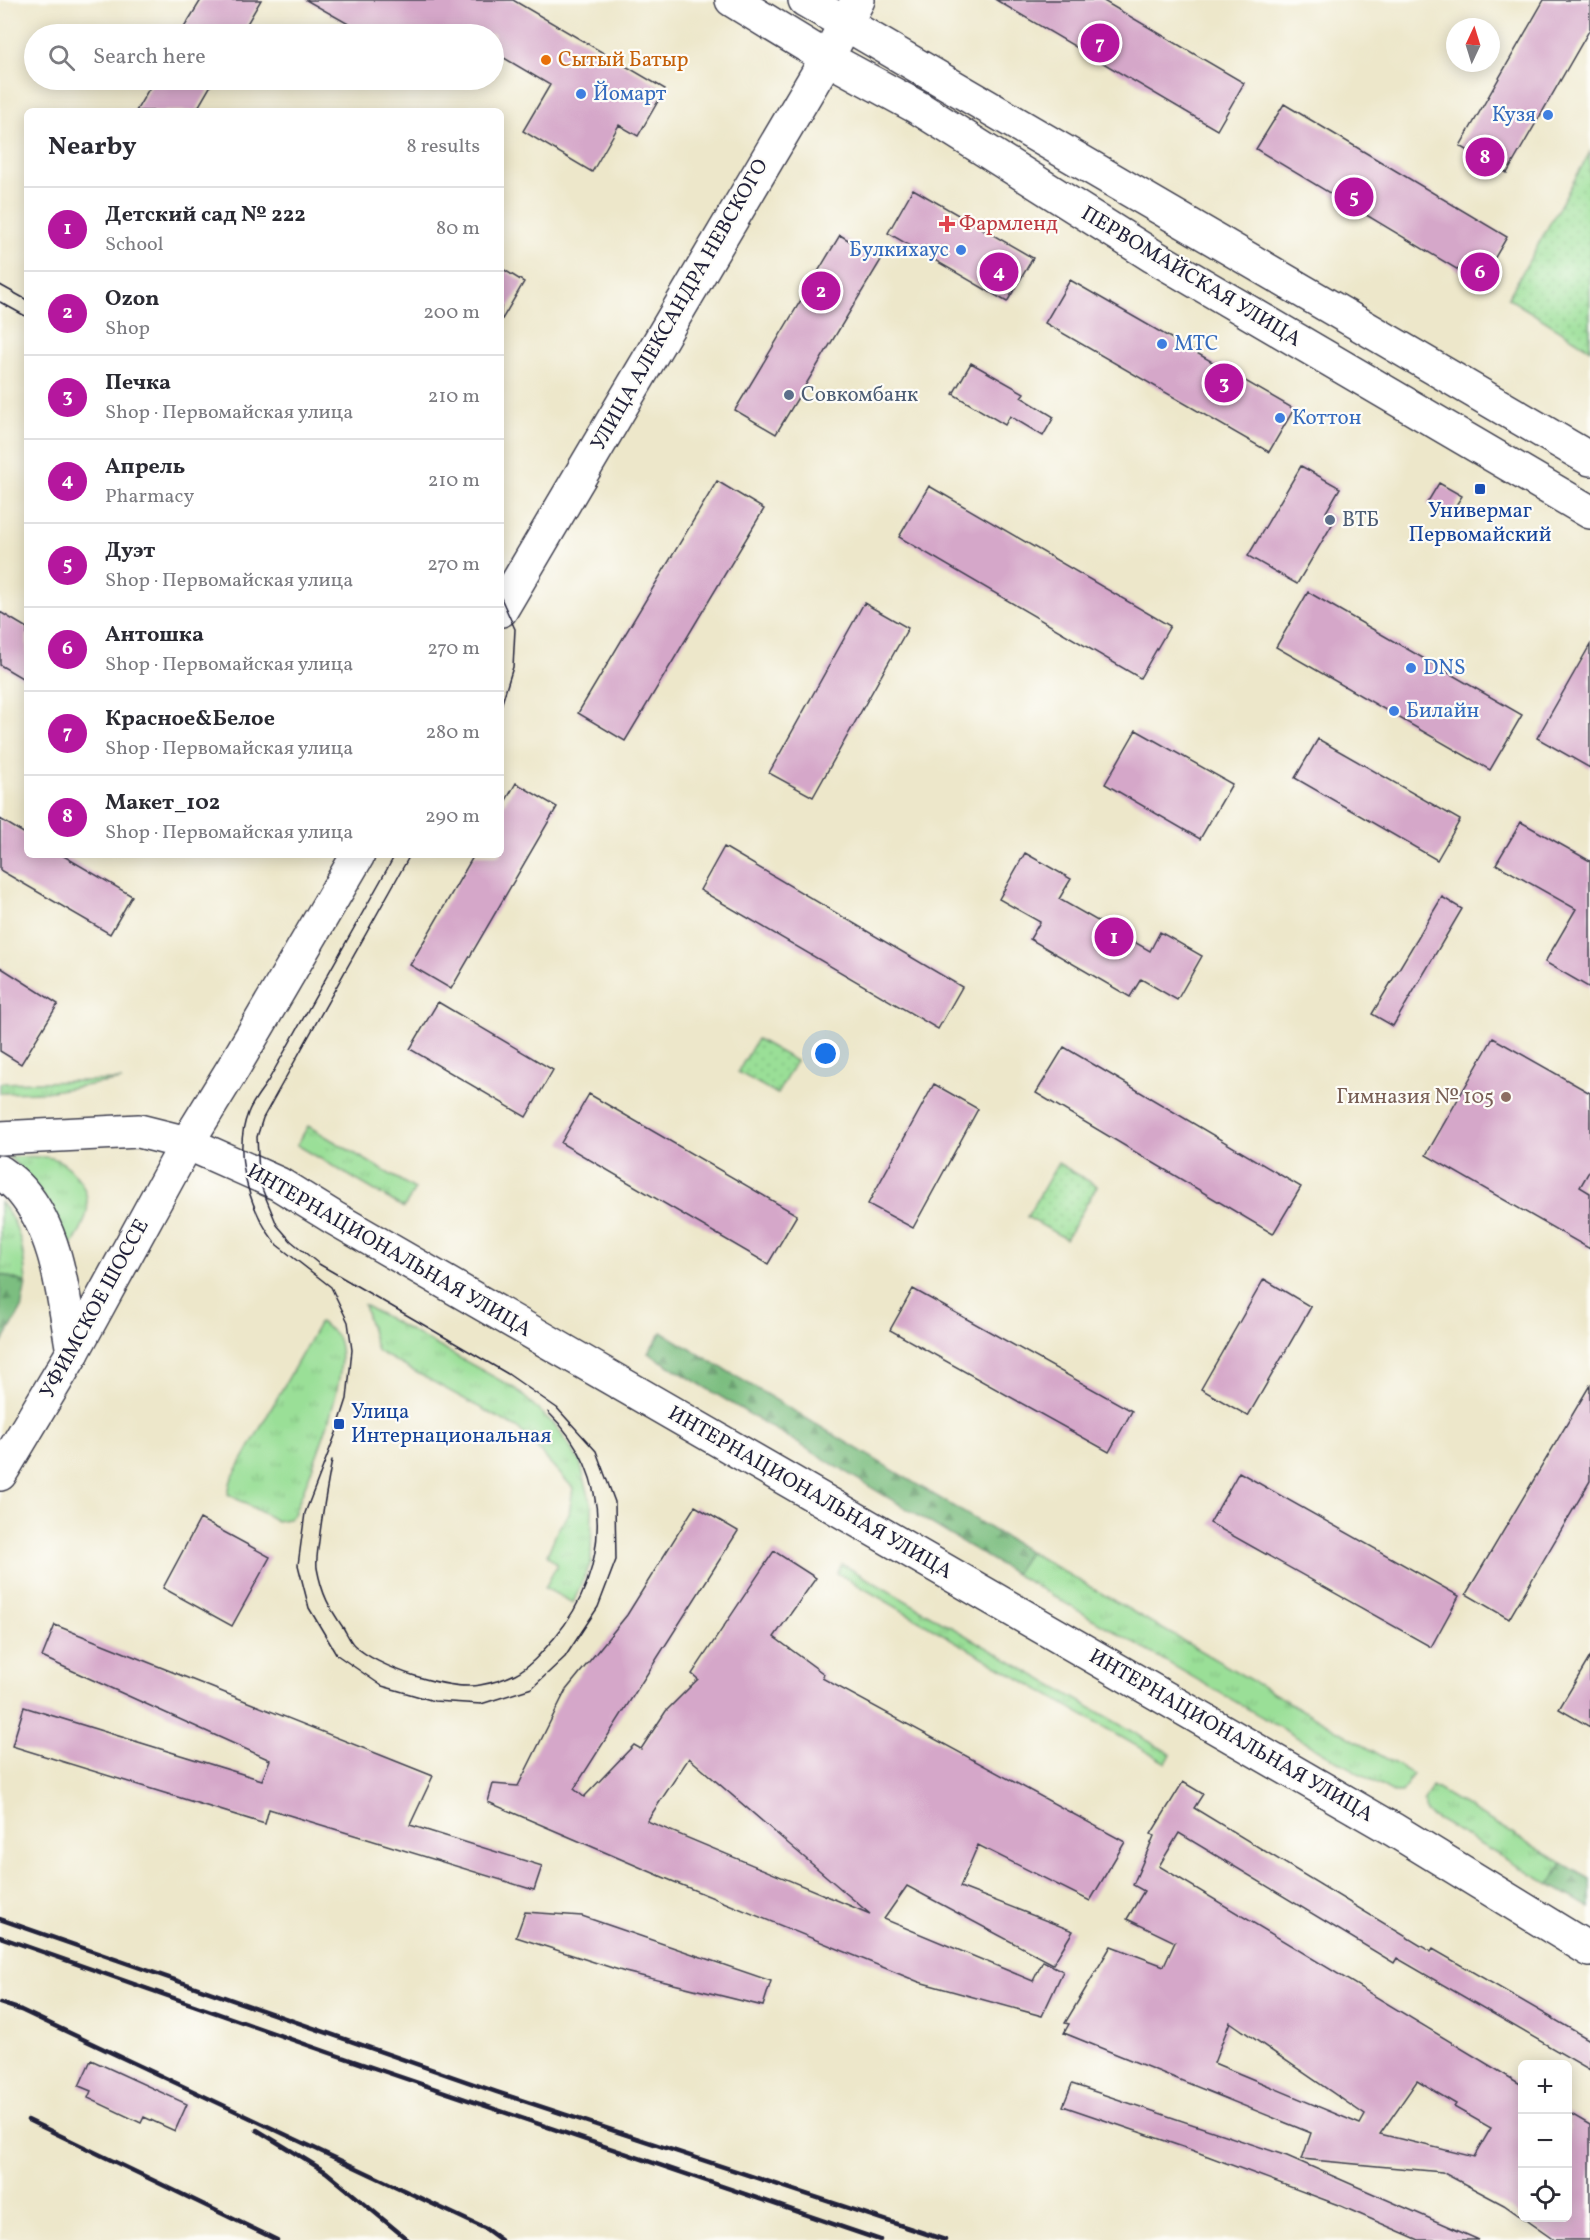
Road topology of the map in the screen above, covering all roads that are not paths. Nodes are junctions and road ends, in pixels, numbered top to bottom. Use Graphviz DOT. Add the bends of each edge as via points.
graph roads {
  1 [pos="732,0"];
  2 [pos="805,0"];
  3 [pos="852,12"];
  4 [pos="826,58"];
  5 [pos="1590,459"];
  6 [pos="1590,512"];
  7 [pos="504,605"];
  8 [pos="356,858"];
  9 [pos="0,1138"];
  10 [pos="187,1143"];
  11 [pos="0,1172"];
  12 [pos="73,1353"];
  13 [pos="0,1474"];
  14 [pos="1590,1950"];
  1 -- 4 [label="main road, ПЕРВОМАЙСКАЯ УЛИЦА"];
  2 -- 3 [label="main road, ПЕРВОМАЙСКАЯ УЛИЦА"];
  3 -- 4 [label="main road, УЛИЦА АЛЕКСАНДРА НЕВСКОГО"];
  3 -- 5 [label="main road, ПЕРВОМАЙСКАЯ УЛИЦА"];
  4 -- 6 [label="main road, ПЕРВОМАЙСКАЯ УЛИЦА" via="917,107 1153,256"];
  4 -- 7 [label="main road, УЛИЦА АЛЕКСАНДРА НЕВСКОГО"];
  8 -- 10 [label="main road"];
  9 -- 10 [label="main road, ИНТЕРНАЦИОНАЛЬНАЯ УЛИЦА" via="139,1131"];
  10 -- 12 [label="main road, УФИМСКОЕ ШОССЕ"];
  10 -- 14 [label="main road, ИНТЕРНАЦИОНАЛЬНАЯ УЛИЦА" via="279,1184 1394,1830"];
  11 -- 12 [label="main road" via="20,1188 40,1215 62,1283"];
  12 -- 13 [label="main road, УФИМСКОЕ ШОССЕ"];
}
